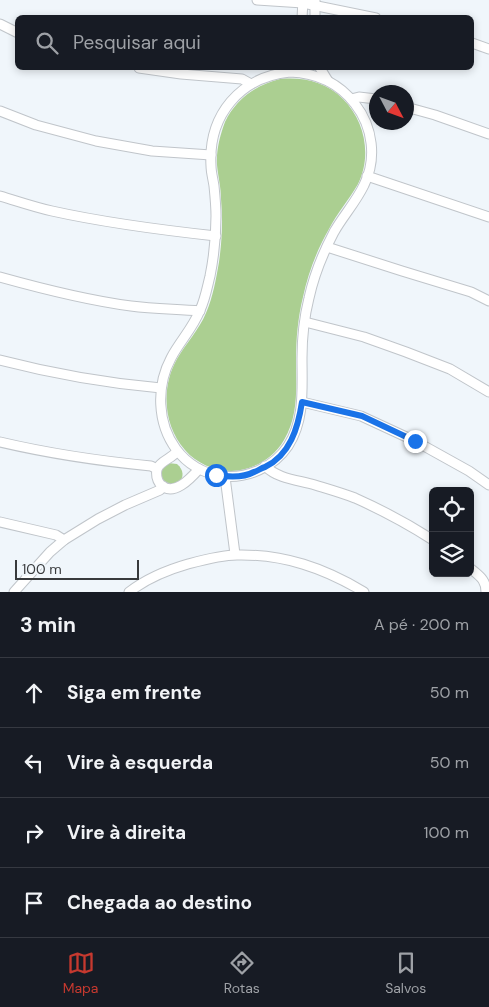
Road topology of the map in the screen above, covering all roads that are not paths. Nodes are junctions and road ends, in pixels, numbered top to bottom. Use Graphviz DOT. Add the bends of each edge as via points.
graph roads {
  1 [pos="257,0"];
  2 [pos="303,2"];
  3 [pos="315,3"];
  4 [pos="302,15"];
  5 [pos="364,15"];
  6 [pos="0,24"];
  7 [pos="15,32"];
  8 [pos="474,44"];
  9 [pos="489,49"];
  10 [pos="152,70"];
  11 [pos="291,70"];
  12 [pos="321,70"];
  13 [pos="328,81"];
  14 [pos="251,84"];
  15 [pos="369,98"];
  16 [pos="352,99"];
  17 [pos="414,109"];
  18 [pos="0,111"];
  19 [pos="489,134"];
  20 [pos="211,155"];
  21 [pos="367,176"];
  22 [pos="0,196"];
  23 [pos="489,217"];
  24 [pos="216,236"];
  25 [pos="327,246"];
  26 [pos="0,277"];
  27 [pos="489,301"];
  28 [pos="200,312"];
  29 [pos="305,322"];
  30 [pos="0,360"];
  31 [pos="161,388"];
  32 [pos="489,392"];
  33 [pos="302,402"];
  34 [pos="0,442"];
  35 [pos="177,451"];
  36 [pos="265,466"];
  37 [pos="157,469"];
  38 [pos="199,469"];
  39 [pos="225,477"];
  40 [pos="489,485"];
  41 [pos="163,486"];
  42 [pos="0,522"];
  43 [pos="429,538"];
  44 [pos="64,540"];
  45 [pos="235,554"];
  46 [pos="474,571"];
  47 [pos="14,592"];
  48 [pos="129,592"];
  49 [pos="364,592"];
  50 [pos="486,592"];
  1 -- 2 [label="street"];
  2 -- 3 [label="street"];
  2 -- 4 [label="street"];
  3 -- 5 [label="street"];
  6 -- 7 [label="street"];
  8 -- 9 [label="street"];
  10 -- 14 [label="street" via="242,79"];
  11 -- 13 [label="street"];
  11 -- 14 [label="street"];
  12 -- 13 [label="street"];
  13 -- 16 [label="street"];
  14 -- 20 [label="street" via="228,104 214,137"];
  15 -- 16 [label="street"];
  16 -- 21 [label="street" via="369,133 372,152"];
  17 -- 19 [label="street"];
  18 -- 20 [label="street" via="36,125 96,141 152,151"];
  20 -- 24 [label="street"];
  21 -- 23 [label="street"];
  21 -- 25 [label="street"];
  22 -- 24 [label="street" via="50,211 97,220"];
  24 -- 28 [label="street"];
  25 -- 27 [label="street" via="471,292"];
  25 -- 29 [label="street" via="314,280"];
  26 -- 28 [label="street" via="87,299"];
  28 -- 31 [label="street" via="171,358"];
  29 -- 32 [label="street" via="406,352 450,369"];
  29 -- 33 [label="street"];
  30 -- 31 [label="street" via="98,381"];
  31 -- 35 [label="street" via="164,426"];
  33 -- 36 [label="street" via="289,445 277,459"];
  33 -- 40 [label="street" via="362,416 415,441"];
  34 -- 37 [label="street" via="40,452"];
  35 -- 37 [label="street"];
  35 -- 38 [label="street"];
  36 -- 39 [label="street" via="244,476"];
  36 -- 43 [label="street" via="282,476 354,498"];
  37 -- 41 [label="street" via="157,479"];
  38 -- 39 [label="street"];
  38 -- 41 [label="street" via="177,488"];
  39 -- 45 [label="street"];
  41 -- 44 [label="street"];
  42 -- 44 [label="street" via="56,535"];
  44 -- 47 [label="street"];
  45 -- 48 [label="street" via="170,570"];
  45 -- 49 [label="street" via="302,563"];
  46 -- 50 [label="street" via="483,578"];
}
